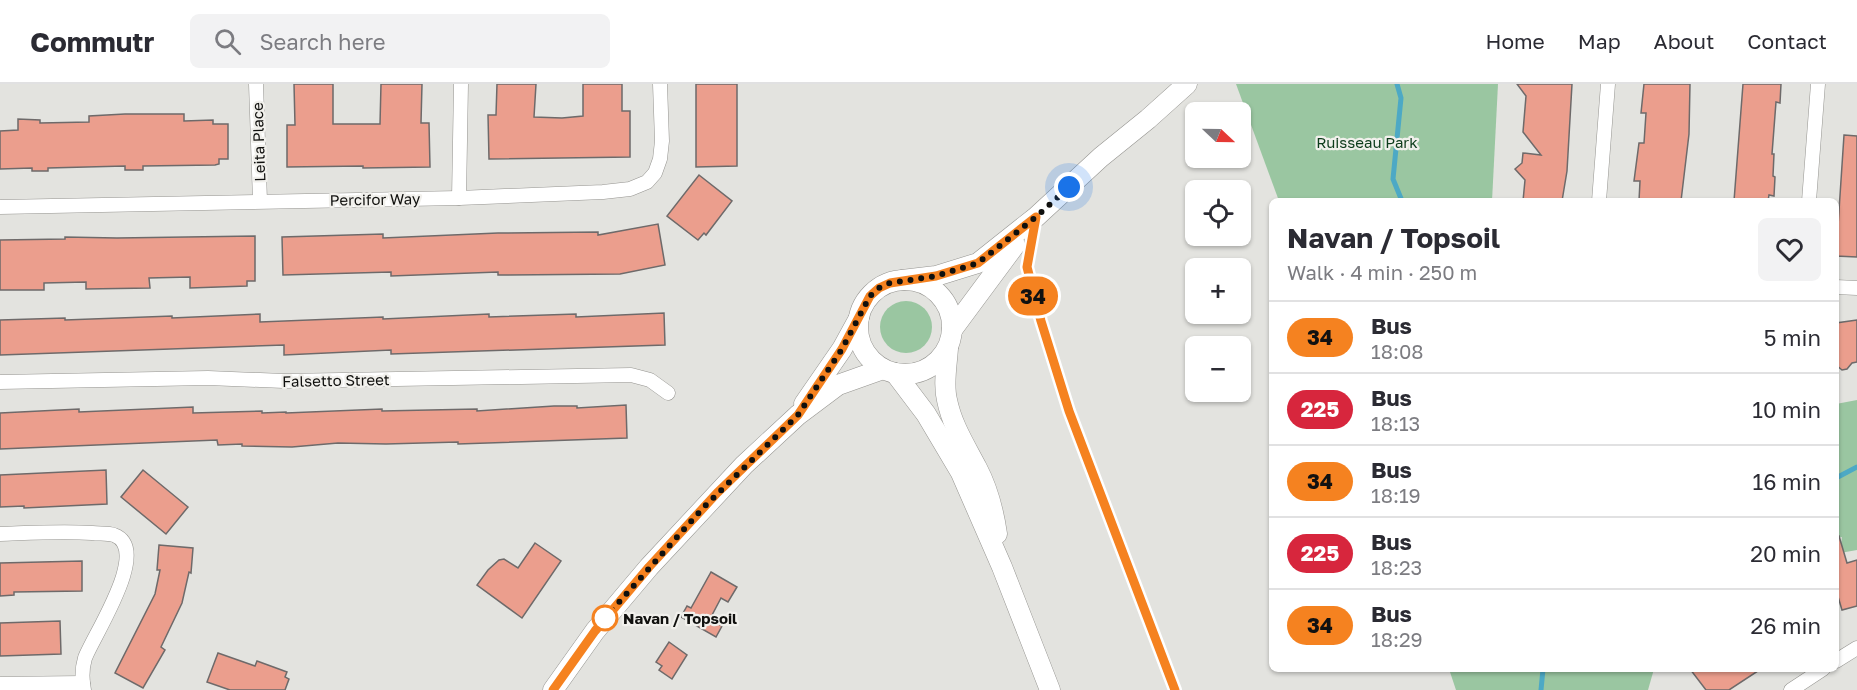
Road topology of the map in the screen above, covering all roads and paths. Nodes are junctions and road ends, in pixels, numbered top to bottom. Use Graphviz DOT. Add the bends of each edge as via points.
graph roads {
  1 [pos="256,84"];
  2 [pos="461,84"];
  3 [pos="660,84"];
  4 [pos="1187,84"];
  5 [pos="1608,84"];
  6 [pos="1818,84"];
  7 [pos="459,198"];
  8 [pos="1599,198"];
  9 [pos="1809,198"];
  10 [pos="260,201"];
  11 [pos="0,207"];
  12 [pos="1036,217"];
  13 [pos="902,280"];
  14 [pos="1839,287"];
  15 [pos="1857,288"];
  16 [pos="859,318"];
  17 [pos="950,339"];
  18 [pos="889,371"];
  19 [pos="0,382"];
  20 [pos="668,393"];
  21 [pos="798,415"];
  22 [pos="0,534"];
  23 [pos="1002,567"];
  24 [pos="1028,630"];
  25 [pos="1857,648"];
  26 [pos="1839,659"];
  27 [pos="1818,672"];
  28 [pos="0,684"];
  29 [pos="83,686"];
  30 [pos="553,690"];
  31 [pos="1050,690"];
  32 [pos="1061,690"];
  33 [pos="1791,690"];
  1 -- 10 [label="street, Leita Place"];
  2 -- 7 [label="street"];
  3 -- 7 [label="street, Percifor Way" via="661,150 655,173 647,182 614,192"];
  4 -- 12 [label="main road"];
  5 -- 8 [label="street"];
  6 -- 9 [label="street"];
  7 -- 10 [label="street, Percifor Way"];
  10 -- 11 [label="street, Percifor Way"];
  12 -- 13 [label="main road" via="978,263 936,276"];
  12 -- 17 [label="main road"];
  13 -- 16 [label="main road" via="879,288 863,306"];
  13 -- 17 [label="main road" via="922,283 939,294 951,316"];
  14 -- 15 [label="street"];
  16 -- 18 [label="main road" via="858,330 866,353"];
  16 -- 21 [label="main road"];
  17 -- 18 [label="main road" via="939,360 927,369 913,374"];
  17 -- 23 [label="main road" via="946,396 956,430 977,468 996,522"];
  18 -- 21 [label="main road" via="838,385"];
  18 -- 23 [label="main road" via="926,414 961,473"];
  19 -- 20 [label="street, Falsetto Street" via="631,375 650,380"];
  21 -- 30 [label="main road" via="649,567 595,631"];
  22 -- 29 [label="street" via="79,532 121,538 127,564 84,660"];
  23 -- 24 [label="main road"];
  24 -- 31 [label="main road"];
  24 -- 32 [label="main road"];
  25 -- 26 [label="street"];
  27 -- 33 [label="street"];
  28 -- 29 [label="street"];
}
